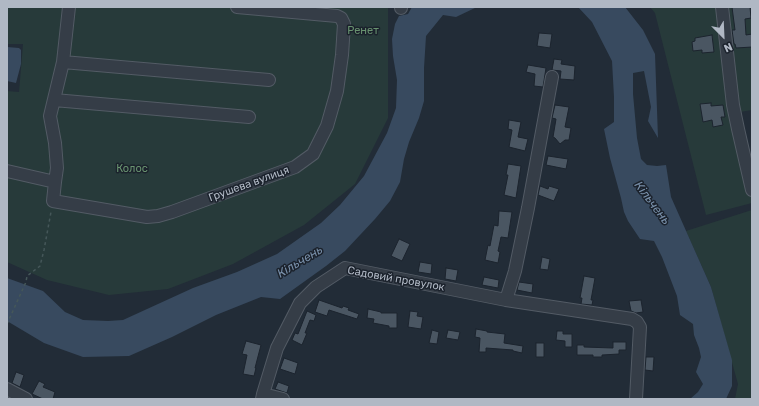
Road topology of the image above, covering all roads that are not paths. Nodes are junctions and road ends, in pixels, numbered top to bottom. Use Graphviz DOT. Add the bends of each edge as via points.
graph roads {
  1 [pos="69,7"];
  2 [pos="237,7"];
  3 [pos="722,7"];
  4 [pos="63,62"];
  5 [pos="552,77"];
  6 [pos="269,80"];
  7 [pos="54,100"];
  8 [pos="249,117"];
  9 [pos="7,171"];
  10 [pos="55,182"];
  11 [pos="752,190"];
  12 [pos="506,300"];
  13 [pos="7,389"];
  14 [pos="262,396"];
  15 [pos="26,399"];
  16 [pos="284,399"];
  17 [pos="636,399"];
  1 -- 4 [label="street"];
  2 -- 10 [label="street, Грушева вулиця" via="341,18 344,24 337,91 327,126 313,154 295,167 158,216 147,217 53,201"];
  3 -- 11 [label="street" via="733,105"];
  4 -- 6 [label="street"];
  4 -- 7 [label="street"];
  5 -- 12 [label="street" via="515,271"];
  7 -- 8 [label="street"];
  7 -- 10 [label="street" via="50,116 57,168"];
  9 -- 10 [label="street"];
  12 -- 14 [label="street, Садовий провулок" via="345,268 316,287 300,303 277,348"];
  12 -- 17 [label="street, Садовий провулок" via="632,319 637,322 640,327"];
  13 -- 15 [label="street"];
  14 -- 16 [label="street"];
}
